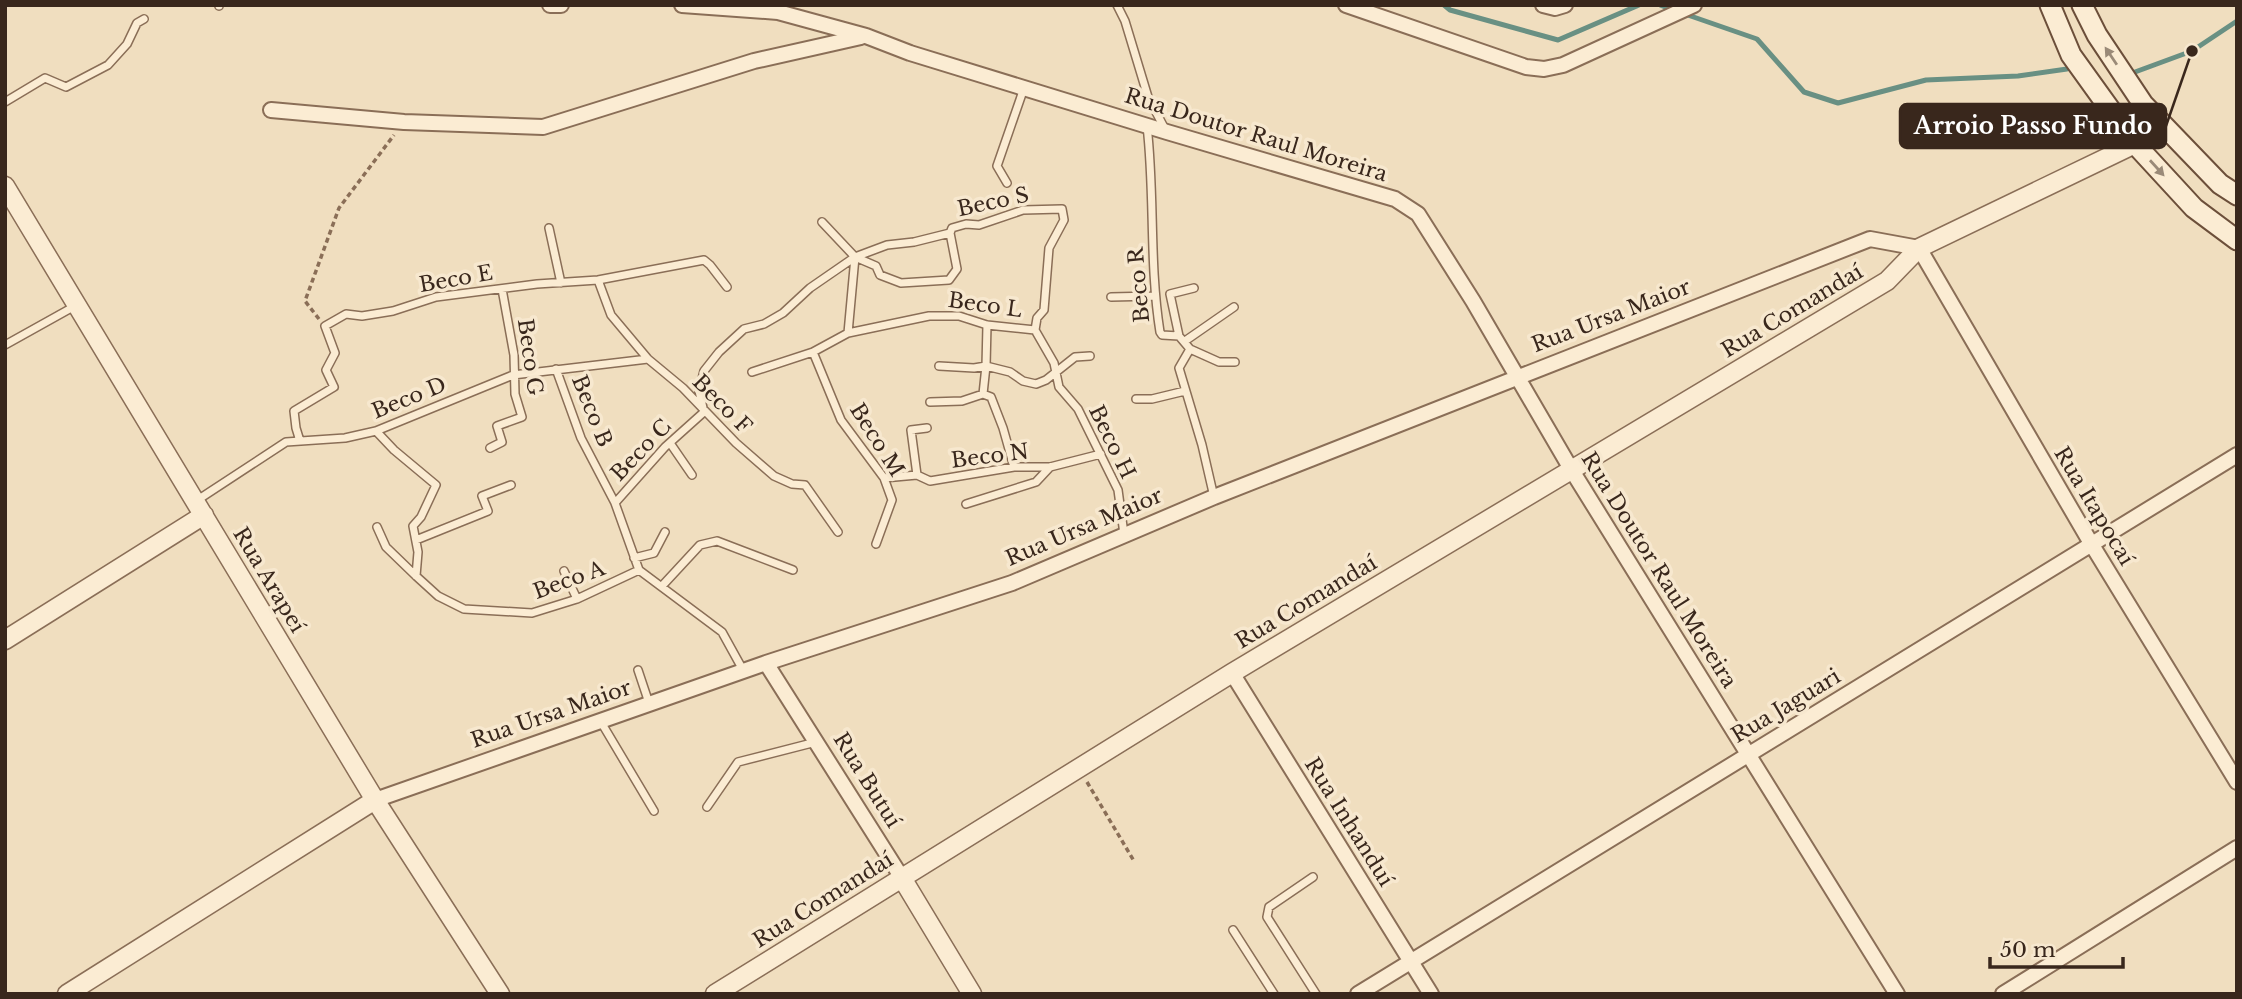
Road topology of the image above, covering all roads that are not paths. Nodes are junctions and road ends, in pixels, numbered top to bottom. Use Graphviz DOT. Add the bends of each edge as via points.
graph roads {
  1 [pos="550,5"];
  2 [pos="561,5"];
  3 [pos="682,5"];
  4 [pos="1116,5"];
  5 [pos="1346,5"];
  6 [pos="1543,5"];
  7 [pos="1565,5"];
  8 [pos="1694,5"];
  9 [pos="2050,5"];
  10 [pos="2082,5"];
  11 [pos="144,19"];
  12 [pos="866,36"];
  13 [pos="1024,88"];
  14 [pos="5,102"];
  15 [pos="271,110"];
  16 [pos="1147,125"];
  17 [pos="1167,132"];
  18 [pos="2135,144"];
  19 [pos="1007,183"];
  20 [pos="5,186"];
  21 [pos="2237,195"];
  22 [pos="13,211"];
  23 [pos="822,222"];
  24 [pos="548,228"];
  25 [pos="950,233"];
  26 [pos="2237,240"];
  27 [pos="1919,248"];
  28 [pos="855,257"];
  29 [pos="598,280"];
  30 [pos="561,283"];
  31 [pos="727,286"];
  32 [pos="1194,288"];
  33 [pos="502,289"];
  34 [pos="1154,296"];
  35 [pos="1111,297"];
  36 [pos="78,305"];
  37 [pos="1234,307"];
  38 [pos="988,325"];
  39 [pos="1035,330"];
  40 [pos="848,333"];
  41 [pos="1182,339"];
  42 [pos="5,345"];
  43 [pos="1190,349"];
  44 [pos="813,352"];
  45 [pos="1090,356"];
  46 [pos="648,359"];
  47 [pos="1235,362"];
  48 [pos="939,366"];
  49 [pos="986,366"];
  50 [pos="556,369"];
  51 [pos="1056,371"];
  52 [pos="752,372"];
  53 [pos="513,375"];
  54 [pos="1516,378"];
  55 [pos="1185,391"];
  56 [pos="983,394"];
  57 [pos="1136,399"];
  58 [pos="930,402"];
  59 [pos="704,412"];
  60 [pos="928,428"];
  61 [pos="376,431"];
  62 [pos="300,441"];
  63 [pos="670,443"];
  64 [pos="490,448"];
  65 [pos="1101,454"];
  66 [pos="2237,455"];
  67 [pos="1014,467"];
  68 [pos="1050,467"];
  69 [pos="1571,469"];
  70 [pos="692,475"];
  71 [pos="917,475"];
  72 [pos="884,478"];
  73 [pos="510,485"];
  74 [pos="1214,497"];
  75 [pos="615,503"];
  76 [pos="966,504"];
  77 [pos="200,508"];
  78 [pos="377,527"];
  79 [pos="664,532"];
  80 [pos="838,532"];
  81 [pos="1124,534"];
  82 [pos="416,540"];
  83 [pos="876,544"];
  84 [pos="2092,545"];
  85 [pos="634,558"];
  86 [pos="639,570"];
  87 [pos="793,570"];
  88 [pos="564,571"];
  89 [pos="416,576"];
  90 [pos="662,586"];
  91 [pos="577,599"];
  92 [pos="5,639"];
  93 [pos="766,663"];
  94 [pos="638,670"];
  95 [pos="744,670"];
  96 [pos="1232,673"];
  97 [pos="649,703"];
  98 [pos="600,720"];
  99 [pos="816,742"];
  100 [pos="1749,754"];
  101 [pos="2237,782"];
  102 [pos="375,800"];
  103 [pos="707,807"];
  104 [pos="654,811"];
  105 [pos="2237,848"];
  106 [pos="1313,877"];
  107 [pos="902,878"];
  108 [pos="1233,930"];
  109 [pos="1411,961"];
  110 [pos="67,994"];
  111 [pos="500,994"];
  112 [pos="715,994"];
  113 [pos="972,994"];
  114 [pos="1274,994"];
  115 [pos="1316,994"];
  116 [pos="1358,994"];
  117 [pos="1431,994"];
  118 [pos="1897,994"];
  119 [pos="2003,994"];
  1 -- 2 [label="street"];
  3 -- 12 [label="street, Rua Doutor Raul Moreira" via="778,12"];
  4 -- 17 [label="lane" via="1125,20 1148,97"];
  5 -- 8 [label="street" via="1526,67 1544,69 1563,65"];
  6 -- 7 [label="street"];
  9 -- 18 [label="main road" via="2071,55"];
  21 -- 10 [label="main road, one-way" via="2220,184 2143,104"];
  11 -- 14 [label="lane" via="108,65 66,87 45,78"];
  12 -- 13 [label="street, Rua Doutor Raul Moreira"];
  12 -- 15 [label="street" via="754,61 543,127 404,122"];
  13 -- 16 [label="street, Rua Doutor Raul Moreira"];
  13 -- 19 [label="lane" via="997,166"];
  16 -- 17 [label="street, Rua Doutor Raul Moreira"];
  16 -- 34 [label="lane, Beco R"];
  17 -- 54 [label="street, Rua Doutor Raul Moreira" via="1395,199 1418,214"];
  18 -- 26 [label="main road, one-way" via="2194,208"];
  18 -- 27 [label="street"];
  20 -- 22 [label="street, Rua Arapeí"];
  22 -- 36 [label="street, Rua Arapeí"];
  23 -- 28 [label="lane"];
  24 -- 30 [label="lane"];
  25 -- 28 [label="lane" via="887,245"];
  25 -- 28 [label="lane, Beco S" via="957,268 949,280 901,283"];
  25 -- 39 [label="lane, Beco S" via="951,228 966,223 997,221 1023,210 1062,209 1064,220 1049,248 1044,310"];
  27 -- 54 [label="street, Rua Ursa Maior" via="1870,239"];
  27 -- 69 [label="street, Rua Comandaí" via="1887,281"];
  27 -- 84 [label="street, Rua Itapocaí"];
  28 -- 40 [label="lane"];
  28 -- 59 [label="lane" via="783,313 744,329 719,352 704,371 699,391"];
  29 -- 30 [label="lane, Beco E"];
  29 -- 31 [label="lane, Beco E" via="704,260"];
  29 -- 46 [label="lane, Beco F" via="611,315"];
  30 -- 33 [label="lane, Beco E"];
  32 -- 41 [label="lane" via="1170,294"];
  33 -- 53 [label="lane, Beco G" via="514,355"];
  33 -- 62 [label="lane, Beco E" via="436,297 362,316 346,314 325,326 335,353 326,370 334,387 294,411"];
  34 -- 35 [label="lane"];
  34 -- 41 [label="lane, Beco R" via="1162,335"];
  36 -- 42 [label="lane"];
  36 -- 77 [label="street, Rua Arapeí"];
  37 -- 41 [label="lane"];
  38 -- 39 [label="lane, Beco L"];
  38 -- 40 [label="lane, Beco L" via="959,316 929,316"];
  38 -- 49 [label="lane"];
  39 -- 51 [label="lane, Beco H"];
  40 -- 44 [label="lane"];
  41 -- 43 [label="lane, Beco R"];
  43 -- 47 [label="lane" via="1219,362"];
  43 -- 55 [label="lane" via="1179,368"];
  44 -- 52 [label="lane"];
  44 -- 72 [label="lane, Beco M" via="841,420"];
  45 -- 51 [label="lane" via="1075,357"];
  46 -- 50 [label="lane, Beco D"];
  46 -- 59 [label="lane, Beco F"];
  48 -- 49 [label="lane"];
  49 -- 51 [label="lane" via="1036,384"];
  49 -- 56 [label="lane"];
  50 -- 53 [label="lane, Beco D"];
  50 -- 75 [label="lane, Beco B" via="581,438"];
  51 -- 65 [label="lane, Beco H" via="1059,387 1078,409"];
  53 -- 61 [label="lane, Beco D"];
  53 -- 64 [label="lane, Beco G" via="522,416 497,426 502,442"];
  54 -- 69 [label="street, Rua Doutor Raul Moreira"];
  54 -- 74 [label="street, Rua Ursa Maior"];
  55 -- 57 [label="lane"];
  55 -- 74 [label="lane"];
  56 -- 58 [label="lane" via="962,401"];
  56 -- 67 [label="lane" via="991,397"];
  59 -- 63 [label="lane, Beco C"];
  59 -- 80 [label="lane, Beco F" via="774,476 806,485"];
  60 -- 71 [label="lane" via="911,430"];
  61 -- 62 [label="lane, Beco D"];
  61 -- 82 [label="lane" via="436,485 413,526"];
  62 -- 77 [label="lane, Beco D" via="286,442"];
  63 -- 70 [label="lane"];
  63 -- 75 [label="lane, Beco C"];
  65 -- 68 [label="lane, Beco N"];
  65 -- 81 [label="lane, Beco H" via="1118,491"];
  66 -- 84 [label="street, Rua Jaguari"];
  67 -- 68 [label="lane, Beco N"];
  67 -- 71 [label="lane, Beco N" via="930,481"];
  68 -- 76 [label="lane" via="1036,482"];
  69 -- 96 [label="street, Rua Comandaí"];
  69 -- 100 [label="street, Rua Doutor Raul Moreira"];
  71 -- 72 [label="lane, Beco N"];
  72 -- 83 [label="lane, Beco M" via="892,500"];
  73 -- 82 [label="lane" via="482,496 488,511"];
  74 -- 81 [label="street, Rua Ursa Maior"];
  75 -- 85 [label="lane, Beco C"];
  77 -- 92 [label="street"];
  77 -- 102 [label="street, Rua Arapeí"];
  78 -- 89 [label="lane, Beco A" via="386,547"];
  79 -- 85 [label="lane" via="654,553"];
  81 -- 93 [label="street, Rua Ursa Maior" via="1012,583"];
  82 -- 89 [label="lane"];
  84 -- 100 [label="street, Rua Jaguari"];
  84 -- 101 [label="street, Rua Itapocaí"];
  85 -- 86 [label="lane, Beco C"];
  86 -- 90 [label="lane"];
  86 -- 91 [label="lane, Beco A"];
  87 -- 90 [label="lane" via="717,541 700,545"];
  88 -- 91 [label="lane"];
  89 -- 91 [label="lane, Beco A" via="438,596 464,609 532,613"];
  90 -- 95 [label="lane" via="722,632"];
  93 -- 95 [label="street, Rua Ursa Maior"];
  93 -- 99 [label="street, Rua Butuí"];
  94 -- 97 [label="lane"];
  95 -- 97 [label="street, Rua Ursa Maior"];
  96 -- 107 [label="street, Rua Comandaí"];
  96 -- 109 [label="street, Rua Inhanduí"];
  97 -- 98 [label="street, Rua Ursa Maior"];
  98 -- 102 [label="street, Rua Ursa Maior"];
  98 -- 104 [label="lane"];
  99 -- 103 [label="lane" via="738,762"];
  99 -- 107 [label="street, Rua Butuí"];
  100 -- 109 [label="street, Rua Jaguari"];
  100 -- 118 [label="street, Rua Doutor Raul Moreira"];
  102 -- 110 [label="street, Rua Ursa Maior"];
  102 -- 111 [label="street, Rua Arapeí"];
  105 -- 119 [label="street"];
  106 -- 115 [label="lane" via="1269,907 1267,917"];
  107 -- 112 [label="street, Rua Comandaí"];
  107 -- 113 [label="street, Rua Butuí"];
  108 -- 114 [label="lane"];
  109 -- 116 [label="street, Rua Jaguari"];
  109 -- 117 [label="street, Rua Inhanduí"];
}
